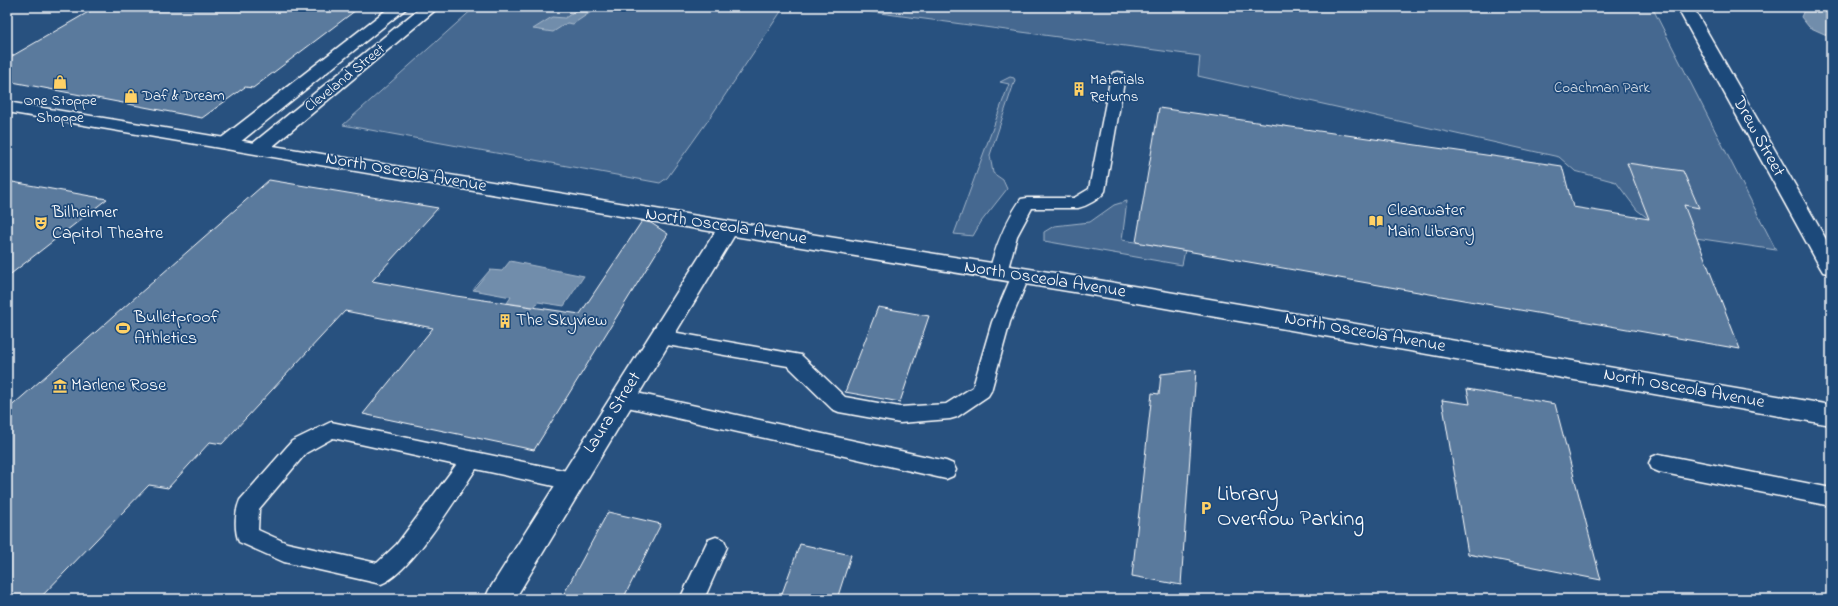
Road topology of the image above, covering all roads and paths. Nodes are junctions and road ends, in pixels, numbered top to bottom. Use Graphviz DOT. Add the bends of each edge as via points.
graph roads {
  1 [pos="400,7"];
  2 [pos="431,7"];
  3 [pos="1685,7"];
  4 [pos="1118,76"];
  5 [pos="8,108"];
  6 [pos="227,143"];
  7 [pos="259,148"];
  8 [pos="728,228"];
  9 [pos="1831,267"];
  10 [pos="998,272"];
  11 [pos="1021,275"];
  12 [pos="660,337"];
  13 [pos="623,398"];
  14 [pos="1831,415"];
  15 [pos="471,460"];
  16 [pos="1659,463"];
  17 [pos="946,470"];
  18 [pos="572,481"];
  19 [pos="1831,497"];
  20 [pos="716,547"];
  21 [pos="499,599"];
  22 [pos="692,599"];
  1 -- 6 [label="street, Cleveland Street"];
  2 -- 7 [label="street, Cleveland Street"];
  3 -- 9 [label="street, Drew Street"];
  4 -- 10 [label="lane" via="1097,191 1078,203 1027,203 1016,217 1009,233"];
  5 -- 6 [label="street, North Osceola Avenue"];
  6 -- 7 [label="street, North Osceola Avenue"];
  7 -- 8 [label="street, North Osceola Avenue"];
  8 -- 10 [label="street, North Osceola Avenue"];
  8 -- 12 [label="street, Laura Street"];
  10 -- 11 [label="street, North Osceola Avenue"];
  11 -- 12 [label="lane" via="1001,322 981,391 950,411 900,415 839,404 794,360"];
  11 -- 14 [label="street, North Osceola Avenue"];
  12 -- 13 [label="street, Laura Street"];
  13 -- 17 [label="lane"];
  13 -- 18 [label="street, Laura Street"];
  15 -- 15 [label="lane" via="405,551 381,574 284,552 247,535 248,506 299,448 331,430"];
  15 -- 18 [label="lane"];
  16 -- 19 [label="lane"];
  18 -- 21 [label="street, Laura Street"];
  20 -- 22 [label="lane"];
}
